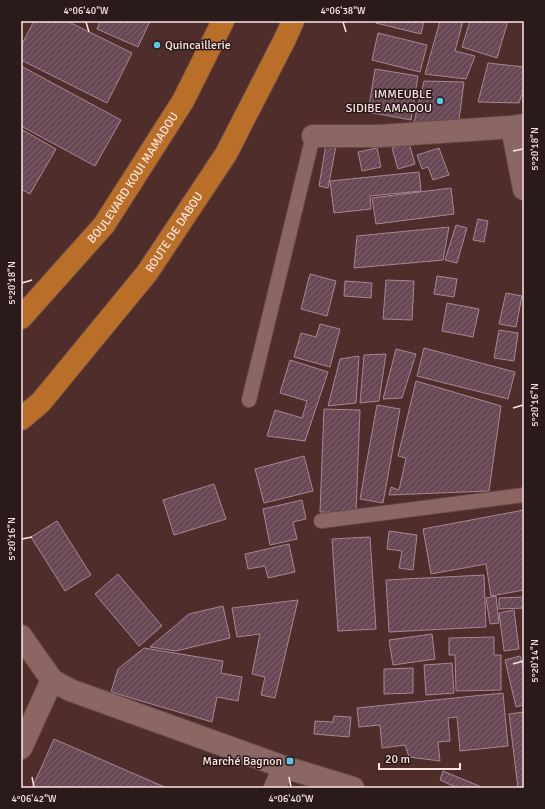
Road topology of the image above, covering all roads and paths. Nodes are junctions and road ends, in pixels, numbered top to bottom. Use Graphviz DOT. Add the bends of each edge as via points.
graph roads {
  1 [pos="223,21"];
  2 [pos="293,21"];
  3 [pos="518,126"];
  4 [pos="313,136"];
  5 [pos="524,189"];
  6 [pos="21,318"];
  7 [pos="249,400"];
  8 [pos="21,419"];
  9 [pos="524,495"];
  10 [pos="320,521"];
  11 [pos="21,636"];
  12 [pos="52,680"];
  13 [pos="21,748"];
  14 [pos="284,768"];
  15 [pos="275,788"];
  16 [pos="353,788"];
  1 -- 6 [label="main road, BOULEVARD KOUI MAMADOU" via="183,101 104,225"];
  2 -- 8 [label="main road, ROUTE DE DABOU" via="226,154 147,274 41,402"];
  3 -- 4 [label="street" via="380,136"];
  3 -- 5 [label="street"];
  4 -- 7 [label="lane"];
  9 -- 10 [label="lane"];
  11 -- 12 [label="street"];
  12 -- 13 [label="street"];
  12 -- 14 [label="street" via="70,690"];
  14 -- 15 [label="street"];
  14 -- 16 [label="street"];
}
